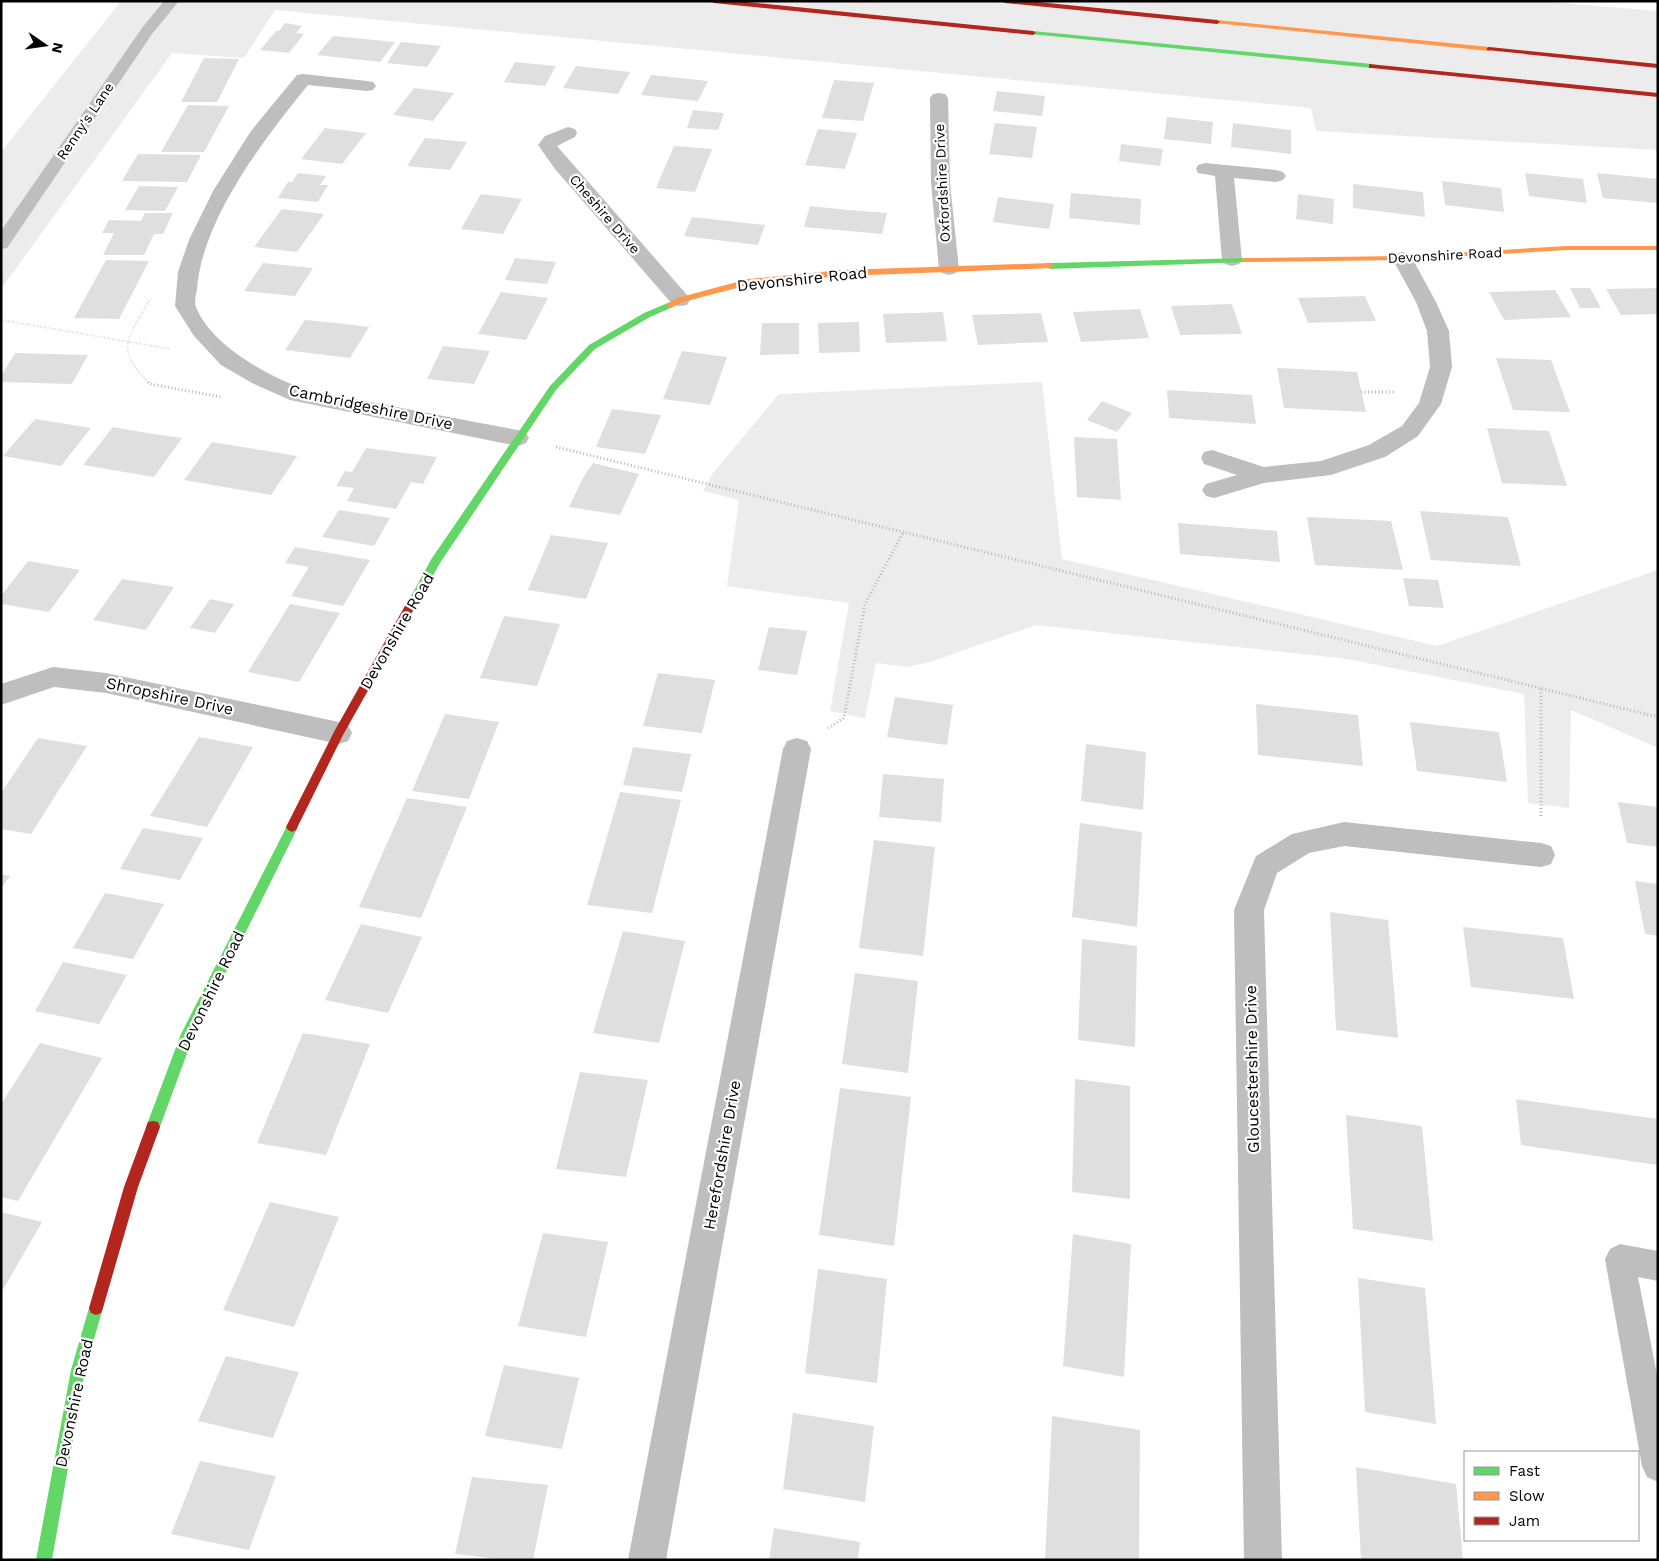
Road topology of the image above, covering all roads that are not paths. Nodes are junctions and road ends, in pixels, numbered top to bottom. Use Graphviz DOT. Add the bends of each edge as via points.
graph roads {
  1 [pos="172,1"];
  2 [pos="714,1"];
  3 [pos="1005,1"];
  4 [pos="1658,66"];
  5 [pos="366,86"];
  6 [pos="1658,95"];
  7 [pos="939,98"];
  8 [pos="568,133"];
  9 [pos="1276,176"];
  10 [pos="1,244"];
  11 [pos="1658,248"];
  12 [pos="1402,258"];
  13 [pos="1232,260"];
  14 [pos="949,269"];
  15 [pos="680,300"];
  16 [pos="518,438"];
  17 [pos="1212,458"];
  18 [pos="1263,475"];
  19 [pos="1214,490"];
  20 [pos="1,695"];
  21 [pos="339,733"];
  22 [pos="797,749"];
  23 [pos="1541,855"];
  24 [pos="1658,1266"];
  25 [pos="1658,1466"];
  26 [pos="44,1560"];
  27 [pos="647,1560"];
  28 [pos="1263,1560"];
  1 -- 10 [label="lane, Renny's Lane" via="147,31"];
  2 -- 6 [label="main road"];
  3 -- 4 [label="main road"];
  5 -- 16 [label="street, Cambridgeshire Drive" via="303,79 258,136 223,191 198,240 188,272 184,306 201,331 229,360 298,394"];
  7 -- 14 [label="street, Oxfordshire Drive" via="942,217"];
  8 -- 15 [label="street, Cheshire Drive" via="547,145"];
  9 -- 13 [label="street" via="1214,170"];
  11 -- 12 [label="main road, Devonshire Road" via="1567,248"];
  12 -- 13 [label="main road, Devonshire Road"];
  12 -- 18 [label="street" via="1438,331 1441,367 1430,404 1410,431 1377,450 1323,469"];
  13 -- 14 [label="main road, Devonshire Road"];
  14 -- 15 [label="main road, Devonshire Road" via="842,273 748,282"];
  15 -- 16 [label="main road, Devonshire Road" via="647,315 592,348 553,388"];
  16 -- 21 [label="main road, Devonshire Road" via="436,561"];
  17 -- 18 [label="street"];
  18 -- 19 [label="street"];
  20 -- 21 [label="street, Shropshire Drive" via="53,678 106,682"];
  21 -- 26 [label="main road, Devonshire Road" via="186,1038 131,1187 78,1370"];
  22 -- 27 [label="street, Herefordshire Drive"];
  23 -- 28 [label="street, Gloucestershire Drive" via="1344,834 1302,842 1266,864 1249,910"];
  24 -- 25 [label="lane" via="1620,1259"];
}
